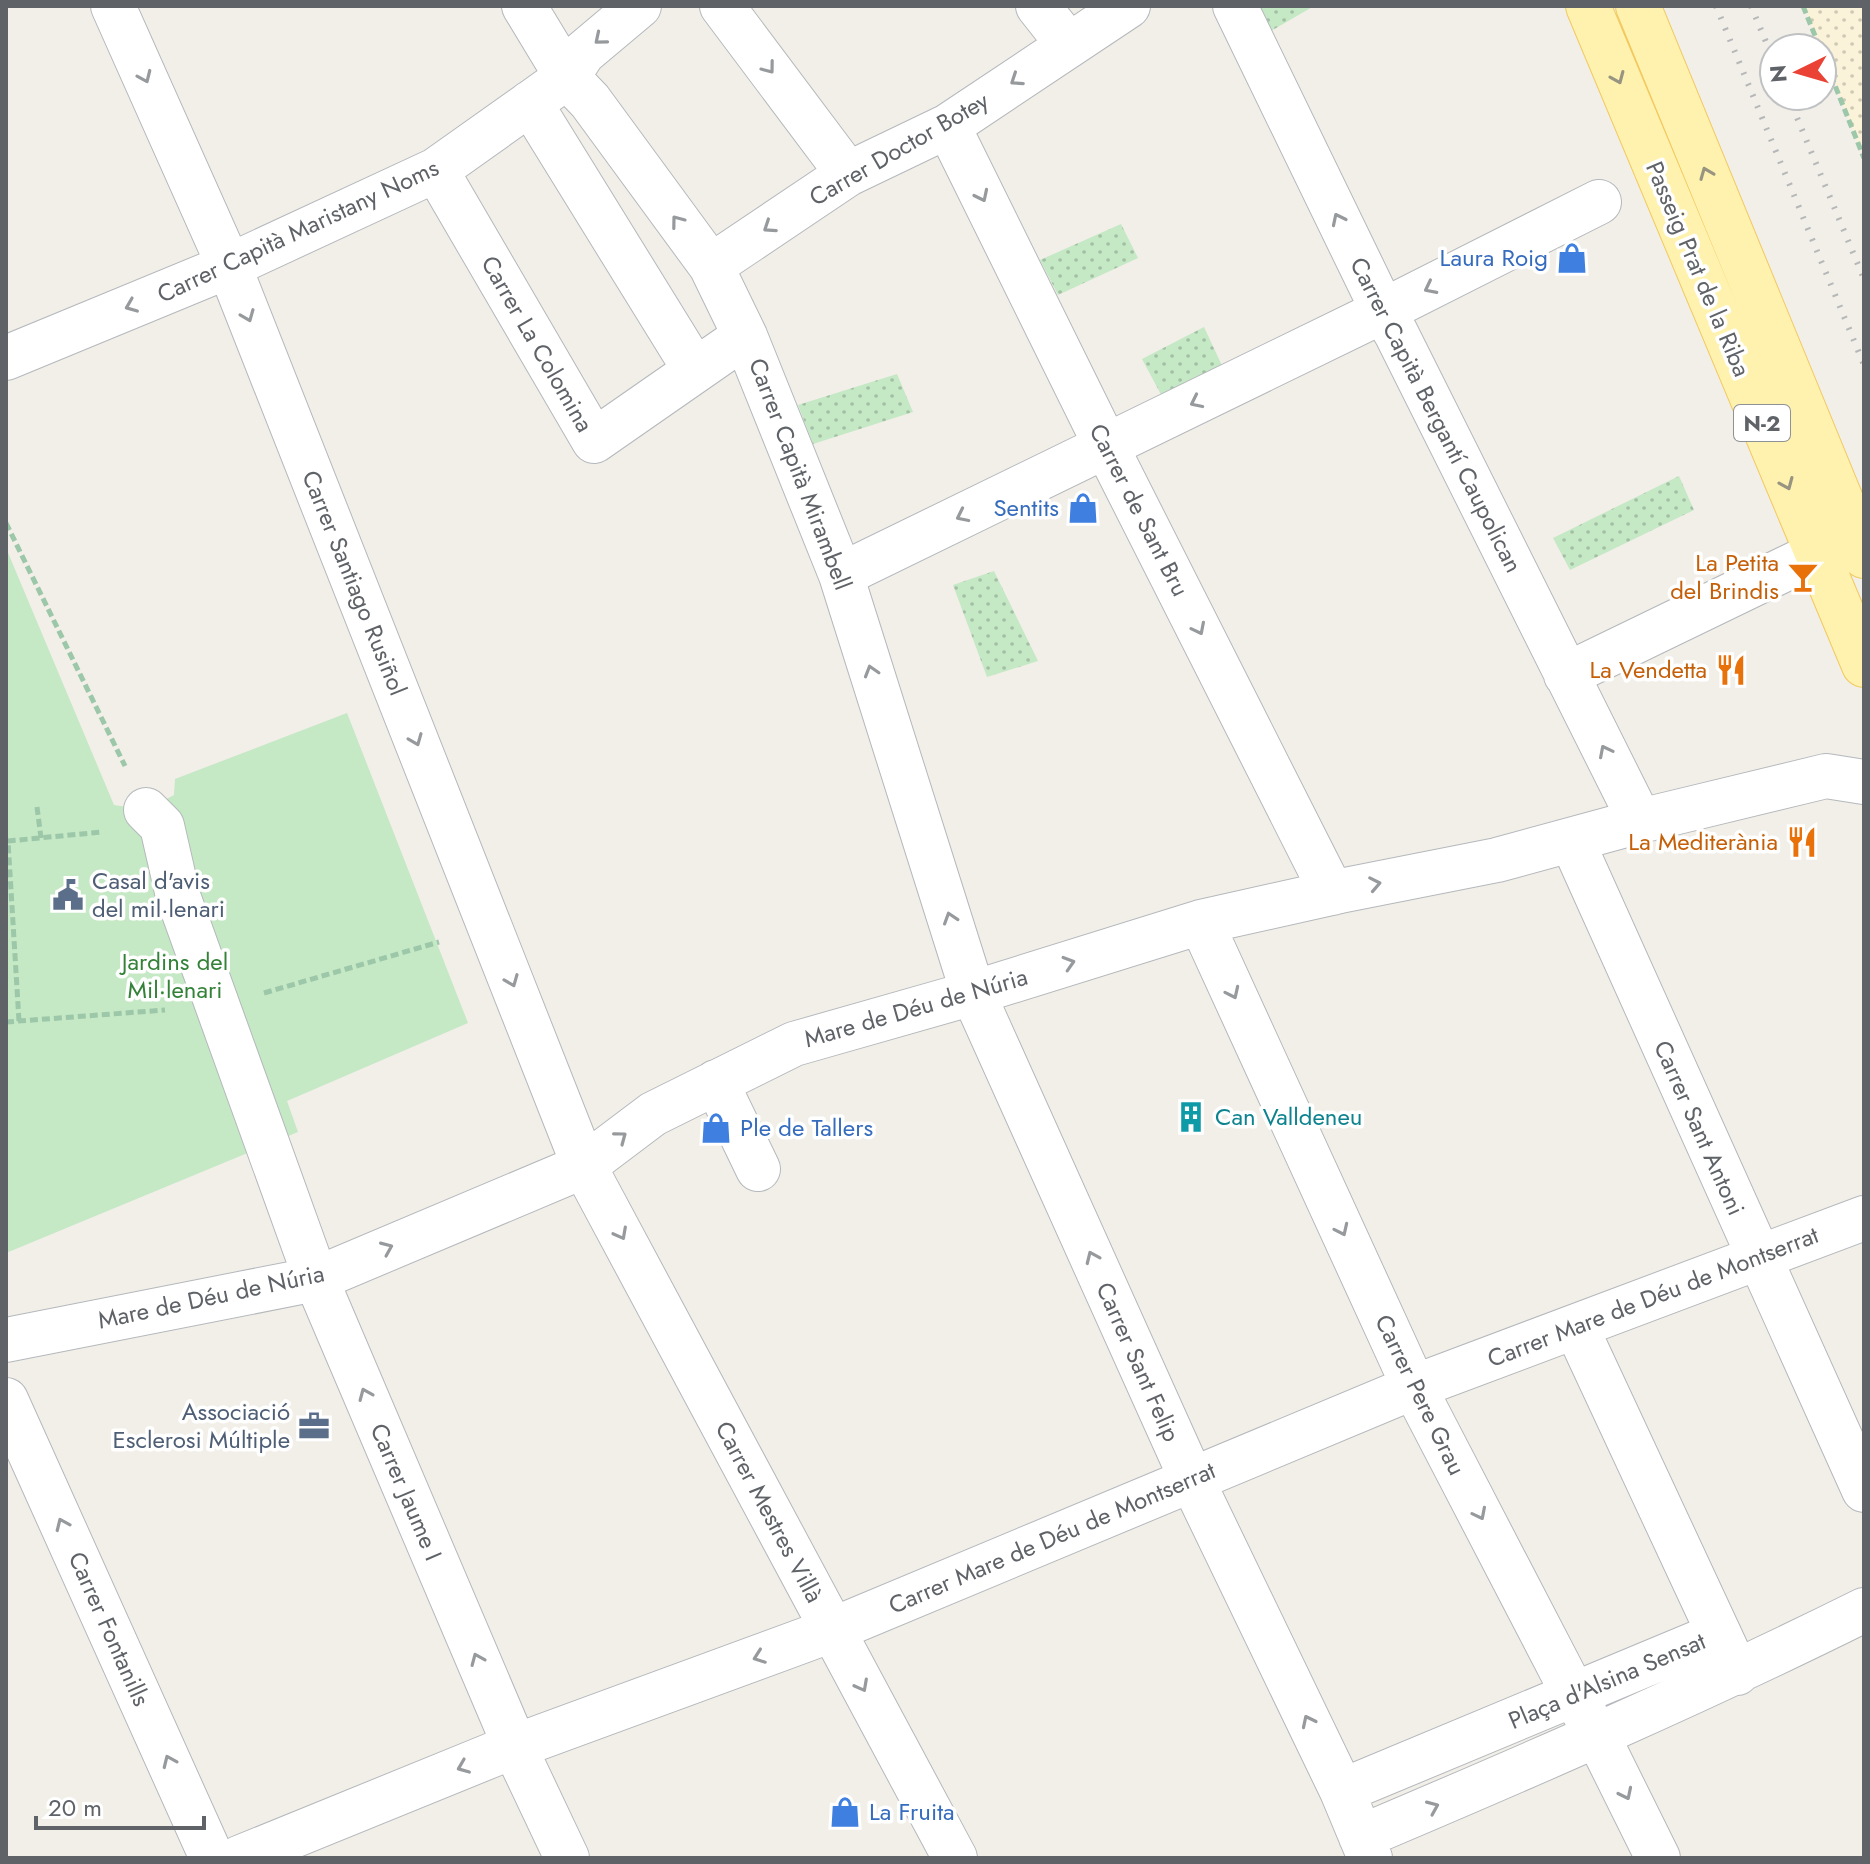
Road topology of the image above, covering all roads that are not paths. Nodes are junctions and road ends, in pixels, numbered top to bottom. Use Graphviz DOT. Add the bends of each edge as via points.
graph roads {
  1 [pos="113,6"];
  2 [pos="524,6"];
  3 [pos="639,6"];
  4 [pos="722,6"];
  5 [pos="1038,6"];
  6 [pos="1128,6"];
  7 [pos="1235,6"];
  8 [pos="1588,6"];
  9 [pos="1619,6"];
  10 [pos="1638,6"];
  11 [pos="1068,44"];
  12 [pos="1657,53"];
  13 [pos="567,77"];
  14 [pos="530,103"];
  15 [pos="948,126"];
  16 [pos="436,170"];
  17 [pos="848,174"];
  18 [pos="1599,202"];
  19 [pos="1736,245"];
  20 [pos="229,266"];
  21 [pos="711,266"];
  22 [pos="1383,311"];
  23 [pos="745,336"];
  24 [pos="6,358"];
  25 [pos="695,370"];
  26 [pos="1106,446"];
  27 [pos="1864,505"];
  28 [pos="1816,554"];
  29 [pos="1864,556"];
  30 [pos="841,575"];
  31 [pos="1864,665"];
  32 [pos="1566,675"];
  33 [pos="1864,782"];
  34 [pos="154,818"];
  35 [pos="1640,821"];
  36 [pos="1577,852"];
  37 [pos="1332,893"];
  38 [pos="1201,922"];
  39 [pos="973,993"];
  40 [pos="716,1082"];
  41 [pos="584,1166"];
  42 [pos="758,1169"];
  43 [pos="1864,1218"];
  44 [pos="1757,1258"];
  45 [pos="316,1279"];
  46 [pos="1576,1327"];
  47 [pos="6,1340"];
  48 [pos="1414,1387"];
  49 [pos="6,1400"];
  50 [pos="1192,1480"];
  51 [pos="1864,1490"];
  52 [pos="1864,1610"];
  53 [pos="832,1630"];
  54 [pos="1719,1634"];
  55 [pos="1737,1673"];
  56 [pos="1574,1695"];
  57 [pos="1598,1737"];
  58 [pos="515,1746"];
  59 [pos="1342,1791"];
  60 [pos="1366,1848"];
  61 [pos="212,1858"];
  62 [pos="239,1858"];
  63 [pos="567,1858"];
  64 [pos="955,1858"];
  65 [pos="1658,1858"];
  1 -- 20 [label="street, Carrer Santiago Rusiñol, one-way"];
  2 -- 13 [label="street, Carrer Capità Mirambell"];
  3 -- 13 [label="street, Carrer Capità Maristany Noms, one-way" via="583,53"];
  4 -- 17 [label="street, one-way"];
  5 -- 11 [label="street"];
  6 -- 11 [label="street, Carrer Doctor Botey"];
  22 -- 7 [label="street, Carrer Capità Bergantí Caupolican, one-way"];
  8 -- 28 [label="main road, Passeig Prat de la Riba / N-2, one-way"];
  9 -- 12 [label="main road, N-2"];
  10 -- 12 [label="main road, N-2"];
  11 -- 15 [label="street, Carrer Doctor Botey, one-way"];
  19 -- 12 [label="main road, N-2, one-way"];
  13 -- 14 [label="street, Carrer Capità Maristany Noms"];
  21 -- 13 [label="street, Carrer Capità Mirambell, one-way"];
  14 -- 16 [label="street, Carrer Capità Maristany Noms"];
  14 -- 25 [label="street"];
  15 -- 17 [label="street, Carrer Doctor Botey"];
  15 -- 26 [label="street, Carrer de Sant Bru, one-way"];
  16 -- 20 [label="street, Carrer Capità Maristany Noms"];
  16 -- 25 [label="street, Carrer La Colomina" via="594,441"];
  17 -- 21 [label="street, Carrer Doctor Botey, one-way"];
  18 -- 22 [label="street, one-way"];
  19 -- 27 [label="street" via="1782,305"];
  19 -- 29 [label="main road, N-2"];
  20 -- 24 [label="street, Carrer Capità Maristany Noms, one-way"];
  20 -- 41 [label="street, Carrer Santiago Rusiñol, one-way"];
  21 -- 23 [label="street, Carrer Capità Mirambell"];
  22 -- 26 [label="street, one-way"];
  22 -- 32 [label="street, Carrer Capità Bergantí Caupolican"];
  23 -- 25 [label="street, Carrer La Colomina"];
  23 -- 30 [label="street, Carrer Capità Mirambell"];
  26 -- 30 [label="street, one-way"];
  26 -- 37 [label="street, Carrer de Sant Bru, one-way"];
  28 -- 31 [label="main road, Passeig Prat de la Riba / N-2"];
  28 -- 32 [label="street"];
  39 -- 30 [label="street, Carrer Capità Mirambell, one-way"];
  35 -- 32 [label="street, Carrer Capità Bergantí Caupolican, one-way"];
  33 -- 35 [label="street, Mare de Déu de Núria" via="1826,776"];
  34 -- 45 [label="street, Carrer Jaume I"];
  37 -- 35 [label="street, Mare de Déu de Núria, one-way" via="1497,860"];
  36 -- 44 [label="street, Carrer Sant Antoni"];
  37 -- 38 [label="street, Mare de Déu de Núria"];
  39 -- 38 [label="street, Mare de Déu de Núria, one-way"];
  38 -- 48 [label="street, Carrer Pere Grau, one-way"];
  39 -- 40 [label="street, Mare de Déu de Núria" via="794,1044"];
  50 -- 39 [label="street, Carrer Sant Felip, one-way"];
  41 -- 40 [label="street, Mare de Déu de Núria, one-way" via="653,1114"];
  40 -- 42 [label="street"];
  45 -- 41 [label="street, Mare de Déu de Núria, one-way"];
  41 -- 53 [label="street, Carrer Mestres Villà, one-way"];
  43 -- 44 [label="street, Carrer Mare de Déu de Montserrat"];
  44 -- 46 [label="street, Carrer Mare de Déu de Montserrat"];
  44 -- 51 [label="street, Carrer Sant Antoni"];
  45 -- 47 [label="street, Mare de Déu de Núria"];
  58 -- 45 [label="street, Carrer Jaume I, one-way"];
  46 -- 48 [label="street, Carrer Mare de Déu de Montserrat"];
  46 -- 54 [label="street"];
  48 -- 50 [label="street, Carrer Mare de Déu de Montserrat"];
  48 -- 56 [label="street, Carrer Pere Grau, one-way"];
  61 -- 49 [label="street, Carrer Fontanills, one-way"];
  50 -- 53 [label="street, Carrer Mare de Déu de Montserrat"];
  59 -- 50 [label="street, Carrer Sant Felip, one-way"];
  52 -- 55 [label="street"];
  53 -- 58 [label="street, Carrer Mare de Déu de Montserrat, one-way"];
  53 -- 64 [label="street, Carrer Mestres Villà, one-way"];
  54 -- 55 [label="street, Plaça d'Alsina Sensat"];
  54 -- 56 [label="street, Plaça d'Alsina Sensat"];
  55 -- 57 [label="street, Plaça d'Alsina Sensat"];
  56 -- 57 [label="street, Carrer Pere Grau"];
  56 -- 59 [label="street, Plaça d'Alsina Sensat"];
  60 -- 57 [label="street, Plaça d'Alsina Sensat, one-way"];
  57 -- 65 [label="street, Carrer Pere Grau, one-way"];
  58 -- 62 [label="street, Carrer Mare de Déu de Montserrat, one-way"];
  58 -- 63 [label="street, Carrer Jaume I"];
  59 -- 60 [label="street, Carrer Sant Felip"];
}
